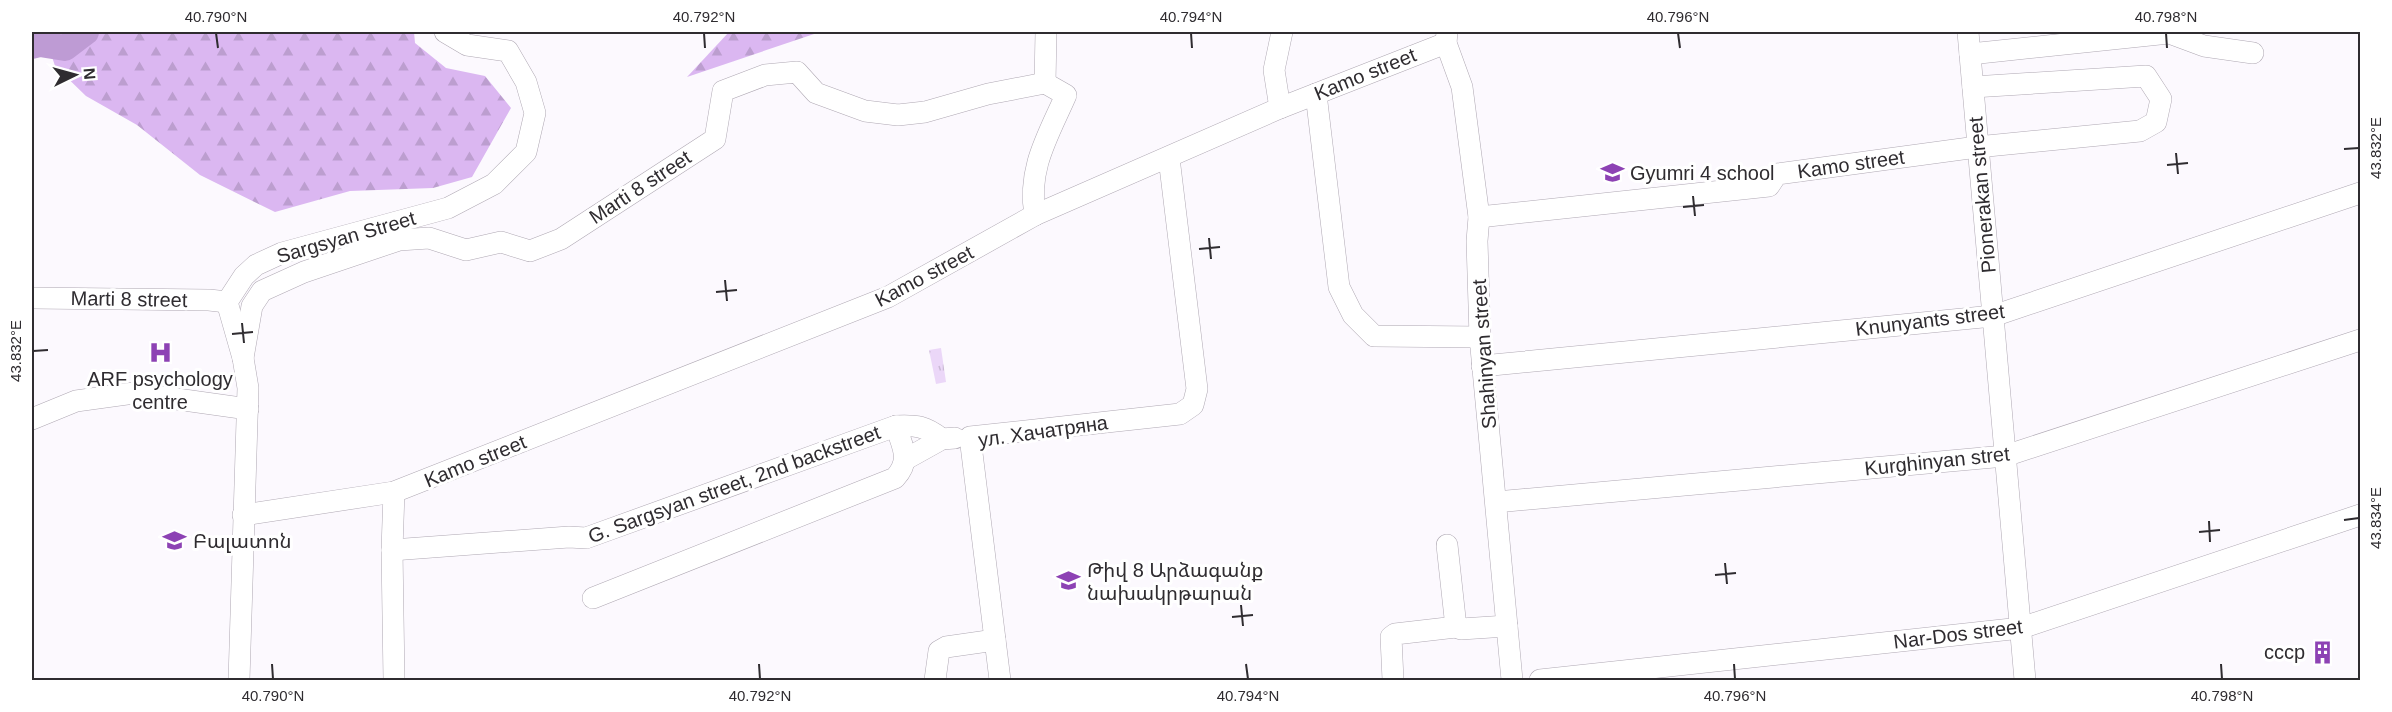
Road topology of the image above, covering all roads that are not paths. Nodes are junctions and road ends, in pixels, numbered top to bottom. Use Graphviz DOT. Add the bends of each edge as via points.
graph roads {
  1 [pos="445,32"];
  2 [pos="1046,32"];
  3 [pos="1282,32"];
  4 [pos="1968,32"];
  5 [pos="1447,37"];
  6 [pos="2253,53"];
  7 [pos="1970,54"];
  8 [pos="1045,83"];
  9 [pos="1973,87"];
  10 [pos="1316,94"];
  11 [pos="1280,108"];
  12 [pos="1977,147"];
  13 [pos="1169,158"];
  14 [pos="2361,193"];
  15 [pos="1035,216"];
  16 [pos="1479,217"];
  17 [pos="32,298"];
  18 [pos="227,302"];
  19 [pos="1993,316"];
  20 [pos="1480,337"];
  21 [pos="2361,340"];
  22 [pos="243,358"];
  23 [pos="1482,366"];
  24 [pos="248,409"];
  25 [pos="32,419"];
  26 [pos="896,426"];
  27 [pos="970,437"];
  28 [pos="942,439"];
  29 [pos="2004,456"];
  30 [pos="906,459"];
  31 [pos="394,492"];
  32 [pos="1496,502"];
  33 [pos="243,515"];
  34 [pos="2361,515"];
  35 [pos="1447,545"];
  36 [pos="392,550"];
  37 [pos="593,598"];
  38 [pos="1508,626"];
  39 [pos="1456,627"];
  40 [pos="2021,628"];
  41 [pos="995,640"];
  42 [pos="239,681"];
  43 [pos="394,681"];
  44 [pos="935,681"];
  45 [pos="1000,681"];
  46 [pos="1393,681"];
  47 [pos="1512,681"];
  48 [pos="1540,681"];
  49 [pos="2025,681"];
  1 -- 18 [label="street, Sargsyan Street" via="467,45 508,51 526,82 535,113 526,152 494,184 448,208 282,253 256,265"];
  2 -- 8 [label="street"];
  3 -- 11 [label="street" via="1274,70"];
  4 -- 7 [label="street, Pionerakan street"];
  5 -- 10 [label="street, Kamo street"];
  5 -- 16 [label="street, Shahinyan street" via="1462,87"];
  6 -- 7 [label="street" via="2204,46 2169,33"];
  7 -- 9 [label="street, Pionerakan street"];
  8 -- 15 [label="street" via="1066,95 1037,159 1032,182"];
  8 -- 22 [label="street, Marti 8 street" via="898,115 865,111 816,93 796,72 765,75 723,91 715,139 561,239 530,251 501,242 466,250 429,238 399,240 304,272 262,291 252,306"];
  9 -- 12 [label="street, Pionerakan street"];
  9 -- 12 [label="street" via="2146,76 2161,99 2156,122 2140,131"];
  10 -- 11 [label="street, Kamo street"];
  10 -- 20 [label="street" via="1339,287 1353,315 1374,336"];
  11 -- 13 [label="street, Kamo street"];
  12 -- 16 [label="street, Kamo street" via="1777,174 1769,186"];
  12 -- 19 [label="street, Pionerakan street"];
  13 -- 15 [label="street, Kamo street"];
  13 -- 27 [label="street, ул. Хачатряна" via="1197,389 1193,405 1180,414"];
  14 -- 19 [label="street, Knunyants street"];
  15 -- 31 [label="street, Kamo street" via="888,297"];
  16 -- 20 [label="street, Shahinyan street"];
  17 -- 18 [label="street, Marti 8 street"];
  18 -- 22 [label="street"];
  19 -- 23 [label="street, Knunyants street"];
  19 -- 29 [label="street, Pionerakan street"];
  20 -- 23 [label="street, Shahinyan street"];
  21 -- 29 [label="street, Kurghinyan stret"];
  22 -- 24 [label="street"];
  23 -- 32 [label="street, Shahinyan street"];
  24 -- 25 [label="street" via="134,393 76,401"];
  24 -- 33 [label="street"];
  26 -- 28 [label="street" via="927,428"];
  26 -- 30 [label="street"];
  26 -- 36 [label="street, G. Sargsyan street, 2nd backstreet" via="586,538"];
  27 -- 28 [label="street"];
  27 -- 41 [label="street, ул. Хачатряна"];
  28 -- 30 [label="street"];
  29 -- 32 [label="street, Kurghinyan stret"];
  29 -- 40 [label="street, Pionerakan street"];
  30 -- 37 [label="street" via="895,478"];
  31 -- 33 [label="street, Kamo street"];
  31 -- 36 [label="street"];
  32 -- 38 [label="street, Shahinyan street"];
  33 -- 42 [label="street"];
  34 -- 40 [label="street, Nar-Dos street"];
  35 -- 39 [label="street"];
  36 -- 43 [label="street"];
  38 -- 39 [label="street"];
  38 -- 47 [label="street, Shahinyan street"];
  39 -- 46 [label="street" via="1391,637"];
  40 -- 48 [label="street, Nar-Dos street"];
  40 -- 49 [label="street, Pionerakan street"];
  41 -- 44 [label="street" via="939,651"];
  41 -- 45 [label="street, ул. Хачатряна"];
}
